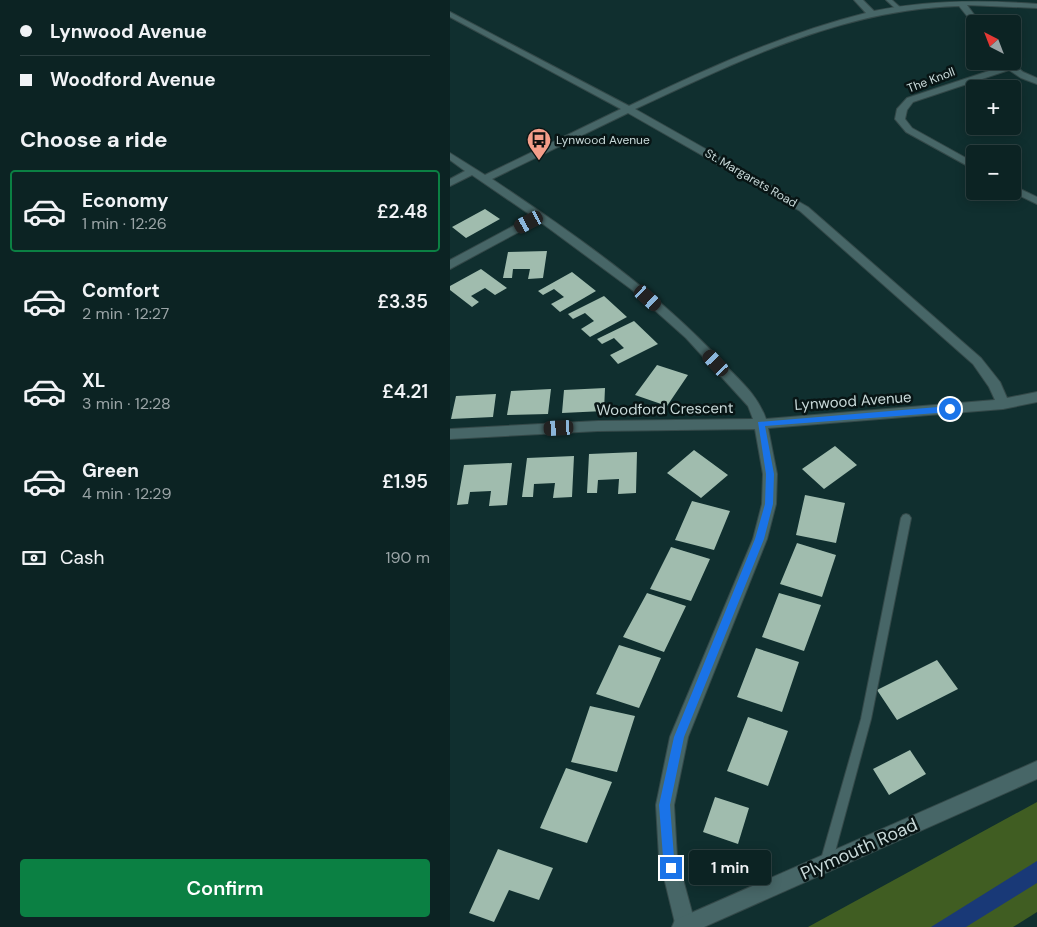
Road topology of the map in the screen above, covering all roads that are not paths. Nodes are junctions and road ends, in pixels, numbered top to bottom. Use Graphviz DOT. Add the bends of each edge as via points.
graph roads {
  1 [pos="858,0"];
  2 [pos="889,0"];
  3 [pos="962,4"];
  4 [pos="1037,6"];
  5 [pos="899,9"];
  6 [pos="450,14"];
  7 [pos="872,14"];
  8 [pos="970,15"];
  9 [pos="991,70"];
  10 [pos="1015,70"];
  11 [pos="1037,81"];
  12 [pos="628,109"];
  13 [pos="450,156"];
  14 [pos="966,162"];
  15 [pos="473,171"];
  16 [pos="485,179"];
  17 [pos="450,183"];
  18 [pos="1021,193"];
  19 [pos="1037,201"];
  20 [pos="540,216"];
  21 [pos="450,264"];
  22 [pos="1037,397"];
  23 [pos="1003,404"];
  24 [pos="761,424"];
  25 [pos="450,434"];
  26 [pos="906,518"];
  27 [pos="1037,770"];
  28 [pos="826,864"];
  29 [pos="684,926"];
  1 -- 7 [label="street"];
  2 -- 5 [label="lane"];
  3 -- 4 [label="street"];
  3 -- 5 [label="street"];
  3 -- 8 [label="street"];
  5 -- 7 [label="street"];
  6 -- 12 [label="street, St. Margarets Road"];
  7 -- 12 [label="street" via="811,30 756,51"];
  9 -- 14 [label="street, The Knoll" via="910,100 902,109 900,119 909,130"];
  10 -- 11 [label="street, The Knoll"];
  12 -- 16 [label="street"];
  12 -- 23 [label="street, St. Margarets Road" via="804,209 977,361 995,385"];
  13 -- 15 [label="street"];
  15 -- 16 [label="street"];
  15 -- 17 [label="street"];
  16 -- 20 [label="street"];
  18 -- 19 [label="street"];
  20 -- 21 [label="street"];
  20 -- 24 [label="street" via="635,286 690,335 754,404"];
  22 -- 23 [label="street, Lynwood Avenue"];
  23 -- 24 [label="street, Lynwood Avenue"];
  24 -- 25 [label="street, Woodford Crescent" via="598,426"];
  24 -- 29 [label="street" via="770,474 769,504 760,539 679,737 665,805 668,857"];
  26 -- 28 [label="lane" via="866,719"];
  27 -- 28 [label="street, Plymouth Road"];
  28 -- 29 [label="street, Plymouth Road"];
}
